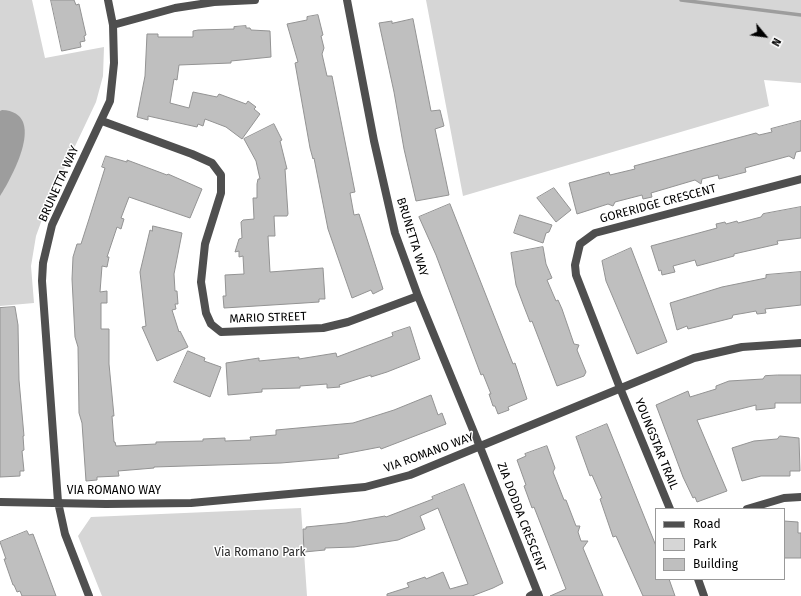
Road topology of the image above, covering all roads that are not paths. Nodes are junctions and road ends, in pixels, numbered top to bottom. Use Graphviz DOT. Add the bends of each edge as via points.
graph roads {
  1 [pos="108,0"];
  2 [pos="256,0"];
  3 [pos="347,0"];
  4 [pos="113,25"];
  5 [pos="102,121"];
  6 [pos="801,179"];
  7 [pos="418,296"];
  8 [pos="801,343"];
  9 [pos="620,388"];
  10 [pos="480,447"];
  11 [pos="801,497"];
  12 [pos="0,502"];
  13 [pos="58,502"];
  14 [pos="670,508"];
  15 [pos="750,508"];
  16 [pos="698,580"];
  17 [pos="535,595"];
  18 [pos="89,596"];
  19 [pos="704,596"];
  1 -- 4 [label="street, BRUNETTA WAY"];
  2 -- 4 [label="street" via="214,2 175,8"];
  3 -- 7 [label="street, BRUNETTA WAY" via="374,141 395,233"];
  4 -- 5 [label="street, BRUNETTA WAY" via="114,63 110,101"];
  5 -- 7 [label="street, MARIO STREET" via="192,154 212,163 221,174 221,193 205,244 201,282 206,313 211,324 221,332 323,328 348,322"];
  5 -- 13 [label="street, BRUNETTA WAY" via="52,225 43,263 42,281"];
  6 -- 9 [label="street, GORERIDGE CRESCENT" via="595,233 580,244 575,265 576,275"];
  7 -- 10 [label="street, BRUNETTA WAY"];
  8 -- 9 [label="street, VIA ROMANO WAY" via="742,347 694,358"];
  9 -- 10 [label="street, VIA ROMANO WAY"];
  9 -- 14 [label="street, YOUNGSTAR TRAIL"];
  10 -- 13 [label="street, VIA ROMANO WAY" via="410,475 365,487 191,503"];
  10 -- 17 [label="street, ZIA DODDA CRESCENT"];
  11 -- 15 [label="street" via="784,498"];
  12 -- 13 [label="street, VIA ROMANO WAY"];
  13 -- 18 [label="street" via="65,534"];
  16 -- 19 [label="street"];
}
